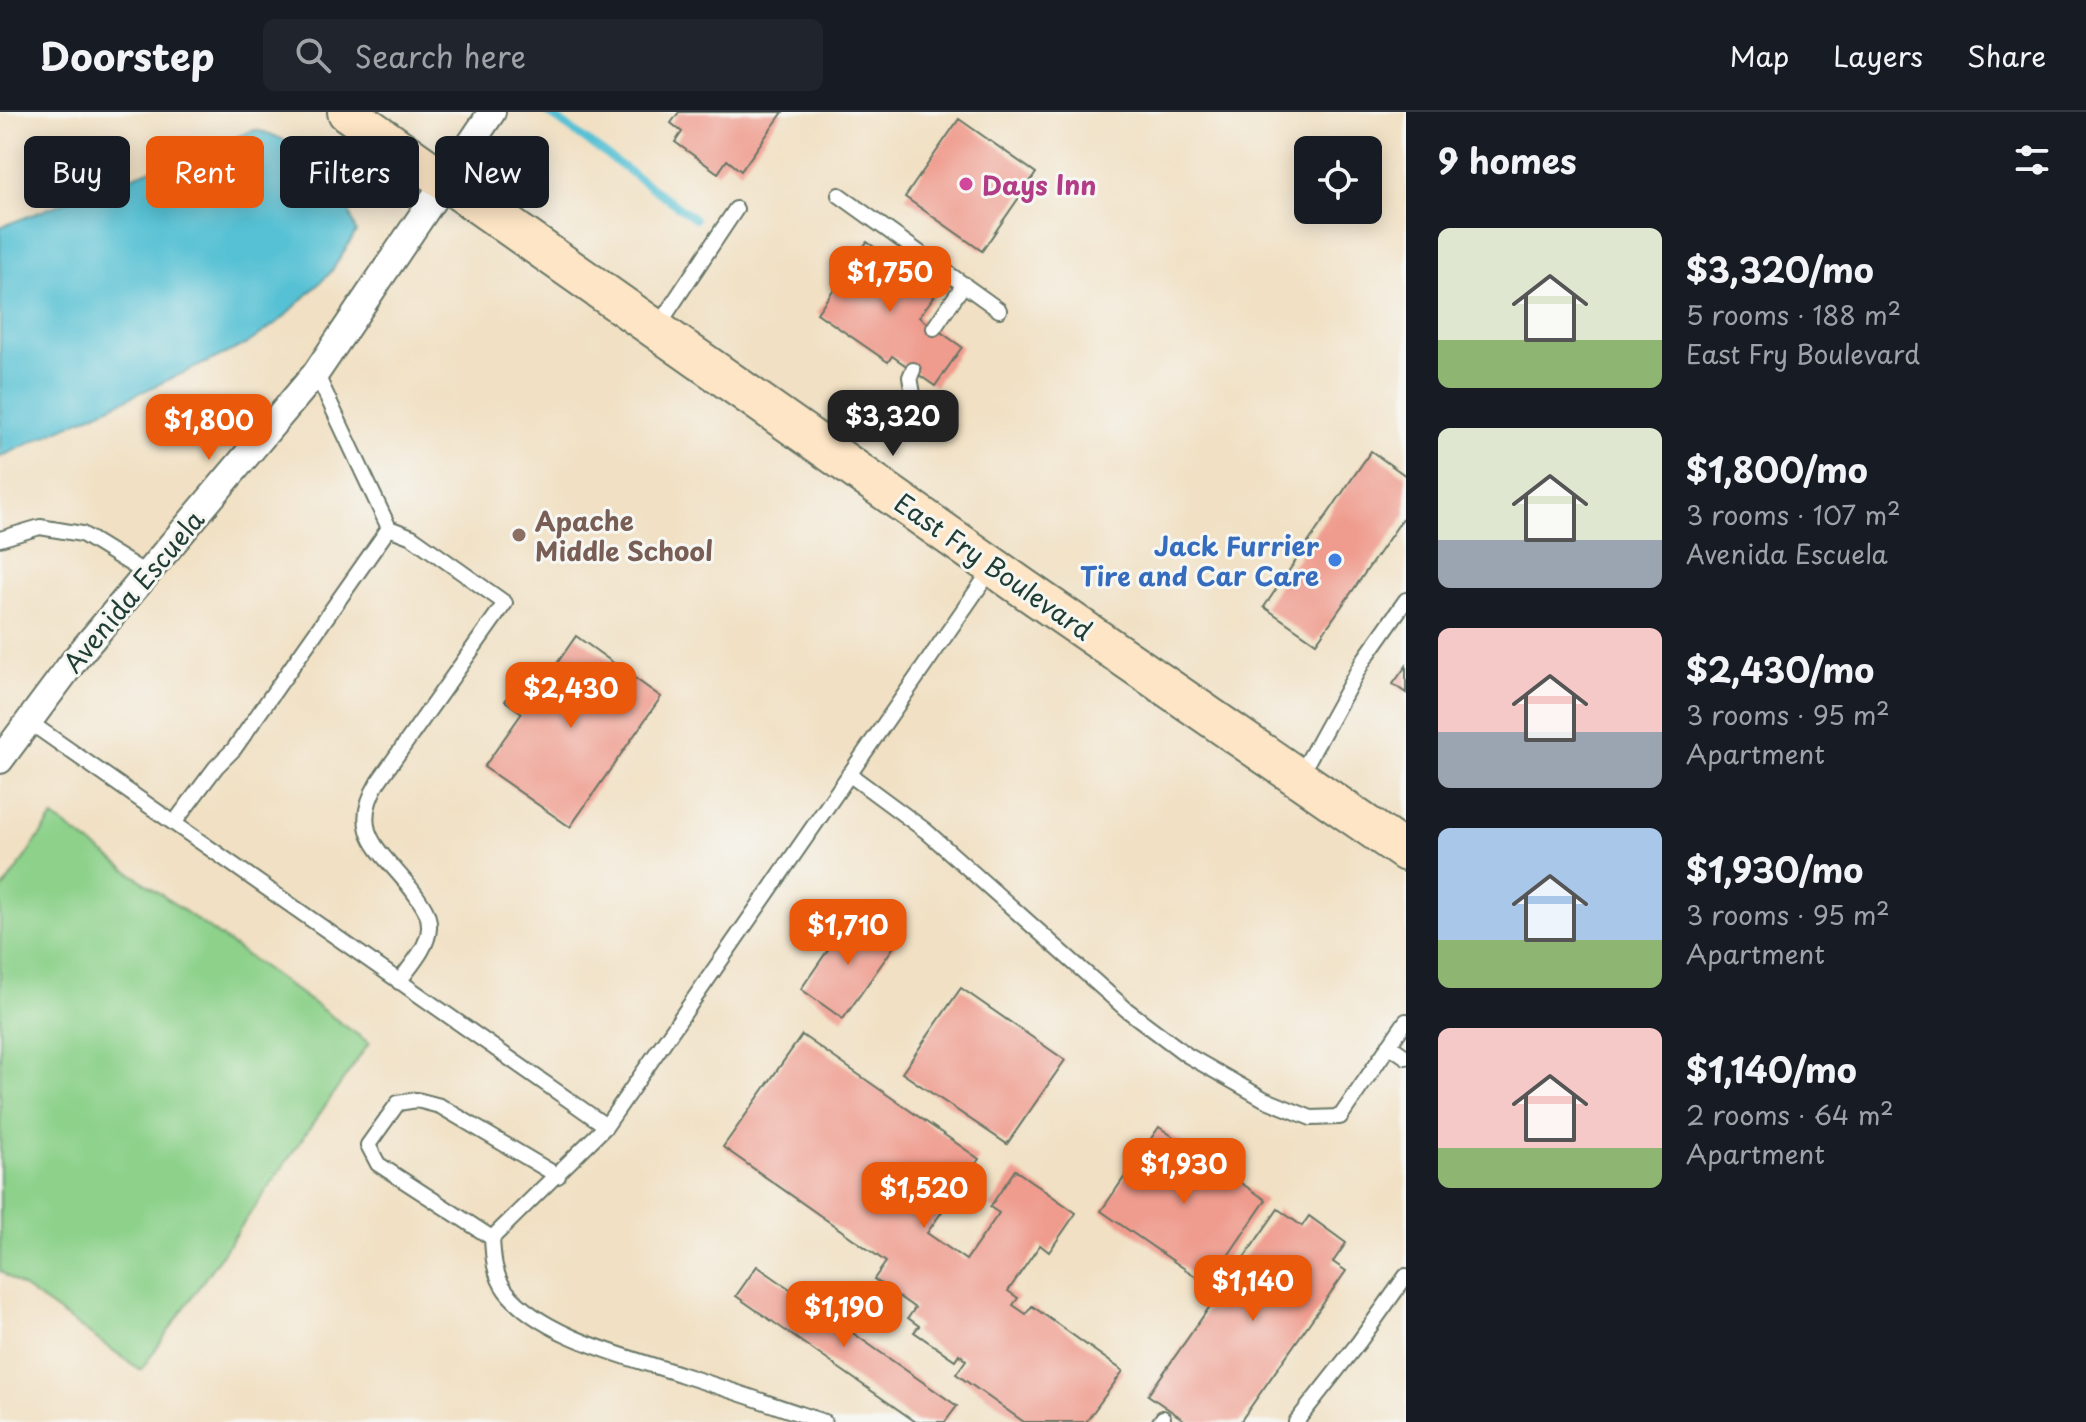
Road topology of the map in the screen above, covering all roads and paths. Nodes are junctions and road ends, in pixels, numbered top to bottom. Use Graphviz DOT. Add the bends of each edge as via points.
graph roads {
  1 [pos="347,112"];
  2 [pos="492,112"];
  3 [pos="475,136"];
  4 [pos="435,173"];
  5 [pos="839,195"];
  6 [pos="435,196"];
  7 [pos="485,208"];
  8 [pos="736,209"];
  9 [pos="964,284"];
  10 [pos="999,310"];
  11 [pos="934,328"];
  12 [pos="656,329"];
  13 [pos="913,370"];
  14 [pos="316,373"];
  15 [pos="913,394"];
  16 [pos="389,528"];
  17 [pos="0,539"];
  18 [pos="993,566"];
  19 [pos="147,574"];
  20 [pos="1406,600"];
  21 [pos="28,721"];
  22 [pos="0,760"];
  23 [pos="849,774"];
  24 [pos="1299,777"];
  25 [pos="174,823"];
  26 [pos="1406,852"];
  27 [pos="399,982"];
  28 [pos="1406,1021"];
  29 [pos="1389,1045"];
  30 [pos="1406,1057"];
  31 [pos="606,1126"];
  32 [pos="558,1176"];
  33 [pos="492,1238"];
  34 [pos="1406,1276"];
  35 [pos="824,1422"];
  36 [pos="1296,1422"];
  1 -- 4 [label="main road, East Fry Boulevard"];
  2 -- 3 [label="street, Avenida Escuela"];
  5 -- 9 [label="lane"];
  6 -- 14 [label="street, Avenida Escuela"];
  7 -- 12 [label="main road, East Fry Boulevard"];
  8 -- 12 [label="lane"];
  9 -- 10 [label="lane"];
  9 -- 11 [label="lane"];
  12 -- 18 [label="main road, East Fry Boulevard"];
  13 -- 15 [label="lane"];
  14 -- 16 [label="lane"];
  14 -- 19 [label="street, Avenida Escuela"];
  16 -- 25 [label="lane" via="234,749"];
  16 -- 27 [label="lane" via="412,537 505,603 365,808 375,846 428,914 425,942"];
  17 -- 19 [label="lane" via="40,527 82,534"];
  18 -- 23 [label="lane"];
  18 -- 24 [label="main road, East Fry Boulevard"];
  19 -- 21 [label="street, Avenida Escuela"];
  20 -- 24 [label="lane" via="1363,661"];
  21 -- 22 [label="street, Avenida Escuela"];
  21 -- 25 [label="lane"];
  23 -- 29 [label="lane" via="926,831 1127,1010 1187,1055 1264,1099 1311,1118 1340,1117"];
  23 -- 31 [label="lane"];
  24 -- 26 [label="main road, East Fry Boulevard"];
  25 -- 27 [label="lane"];
  27 -- 31 [label="lane"];
  28 -- 29 [label="lane"];
  29 -- 30 [label="lane"];
  31 -- 32 [label="lane"];
  32 -- 33 [label="lane"];
  32 -- 33 [label="lane" via="440,1106 417,1100 398,1103 368,1145 378,1164"];
  33 -- 35 [label="lane" via="494,1267 506,1290 549,1324 598,1346"];
  34 -- 36 [label="lane"];
}
